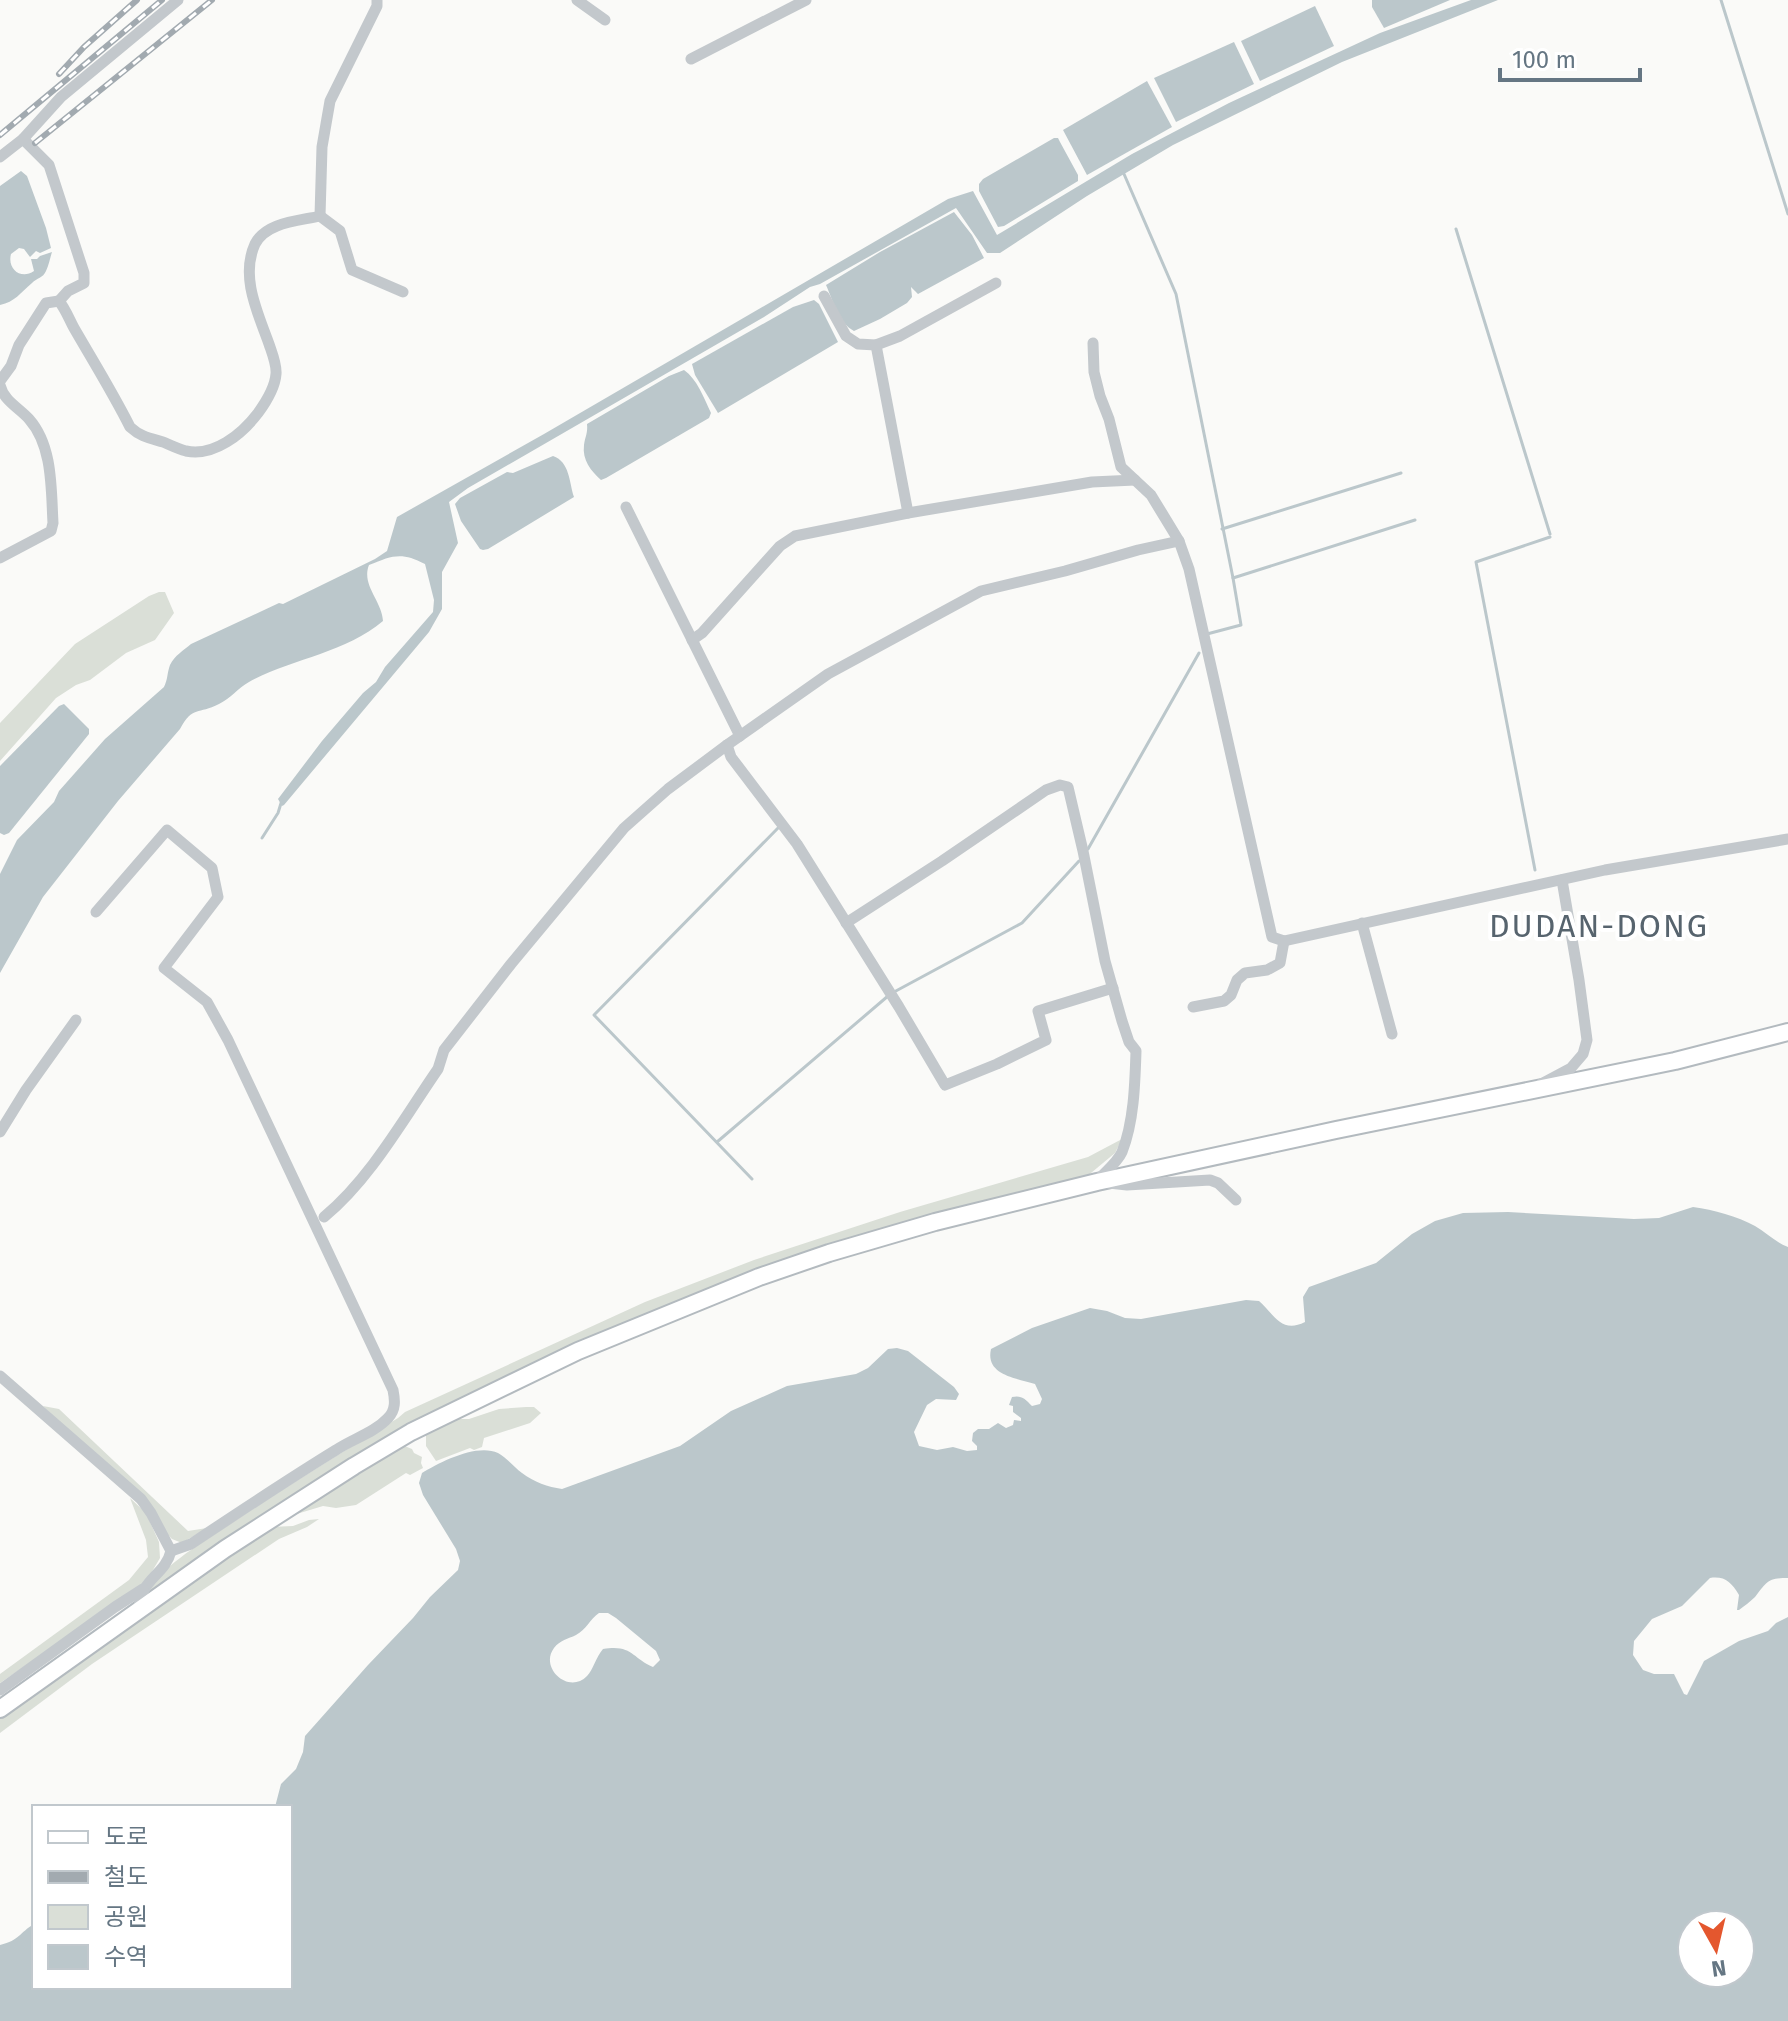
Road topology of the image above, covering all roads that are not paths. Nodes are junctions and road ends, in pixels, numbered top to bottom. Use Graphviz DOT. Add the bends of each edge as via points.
graph roads {
  1 [pos="178,0"];
  2 [pos="377,0"];
  3 [pos="577,0"];
  4 [pos="806,0"];
  5 [pos="605,20"];
  6 [pos="691,59"];
  7 [pos="23,139"];
  8 [pos="0,157"];
  9 [pos="320,216"];
  10 [pos="996,283"];
  11 [pos="403,292"];
  12 [pos="824,296"];
  13 [pos="59,301"];
  14 [pos="1093,343"];
  15 [pos="876,345"];
  16 [pos="0,383"];
  17 [pos="1135,480"];
  18 [pos="626,507"];
  19 [pos="908,513"];
  20 [pos="1179,541"];
  21 [pos="0,558"];
  22 [pos="692,640"];
  23 [pos="740,736"];
  24 [pos="727,745"];
  25 [pos="1788,839"];
  26 [pos="1562,880"];
  27 [pos="96,912"];
  28 [pos="846,923"];
  29 [pos="1362,923"];
  30 [pos="1284,941"];
  31 [pos="1113,988"];
  32 [pos="1193,1007"];
  33 [pos="76,1020"];
  34 [pos="1788,1032"];
  35 [pos="1392,1034"];
  36 [pos="1535,1090"];
  37 [pos="0,1132"];
  38 [pos="1097,1182"];
  39 [pos="1236,1200"];
  40 [pos="324,1217"];
  41 [pos="0,1376"];
  42 [pos="171,1551"];
  43 [pos="143,1589"];
  44 [pos="139,1610"];
  45 [pos="0,1690"];
  46 [pos="0,1709"];
  1 -- 7 [label="street" via="61,97"];
  2 -- 9 [label="street" via="330,101"];
  3 -- 5 [label="street"];
  4 -- 6 [label="street"];
  7 -- 8 [label="street"];
  7 -- 13 [label="street" via="49,165 84,273 84,283"];
  9 -- 11 [label="street" via="340,231 352,270"];
  9 -- 13 [label="street" via="273,227 254,247 249,265 252,298 276,374 267,401 249,424 212,449 188,452 141,437 130,427"];
  10 -- 15 [label="street"];
  12 -- 15 [label="street" via="846,336 858,344"];
  13 -- 16 [label="street" via="46,303"];
  14 -- 17 [label="street" via="1094,372 1121,467"];
  15 -- 19 [label="street"];
  16 -- 21 [label="street" via="8,401 39,433 50,474 53,523 51,531"];
  17 -- 19 [label="street" via="1092,482"];
  17 -- 20 [label="street" via="1151,495"];
  18 -- 22 [label="street"];
  19 -- 22 [label="street" via="795,536"];
  20 -- 23 [label="street" via="981,591 828,674"];
  20 -- 30 [label="street" via="1268,923 1272,937"];
  22 -- 23 [label="street"];
  23 -- 24 [label="street"];
  24 -- 28 [label="street"];
  24 -- 40 [label="street" via="624,828 444,1050 438,1069 363,1178"];
  25 -- 26 [label="street"];
  26 -- 29 [label="street"];
  26 -- 36 [label="street" via="1587,1040 1571,1068"];
  27 -- 42 [label="street" via="167,830 212,868 218,897 164,968 207,1002 228,1040 395,1399 390,1417 379,1426 191,1544"];
  28 -- 31 [label="street" via="945,1085 1046,1040 1038,1011"];
  28 -- 31 [label="street" via="1046,790 1064,785 1070,792"];
  29 -- 30 [label="street"];
  29 -- 35 [label="street"];
  30 -- 32 [label="street" via="1280,963 1245,973 1224,1001"];
  31 -- 38 [label="street" via="1136,1051 1134,1078 1121,1155"];
  33 -- 37 [label="street"];
  34 -- 36 [label="street"];
  36 -- 38 [label="street"];
  38 -- 39 [label="street" via="1210,1180"];
  38 -- 44 [label="street" via="829,1253 578,1351 411,1432"];
  41 -- 42 [label="street" via="141,1499"];
  42 -- 43 [label="street"];
  43 -- 44 [label="street"];
  43 -- 45 [label="street"];
  44 -- 46 [label="street"];
}
